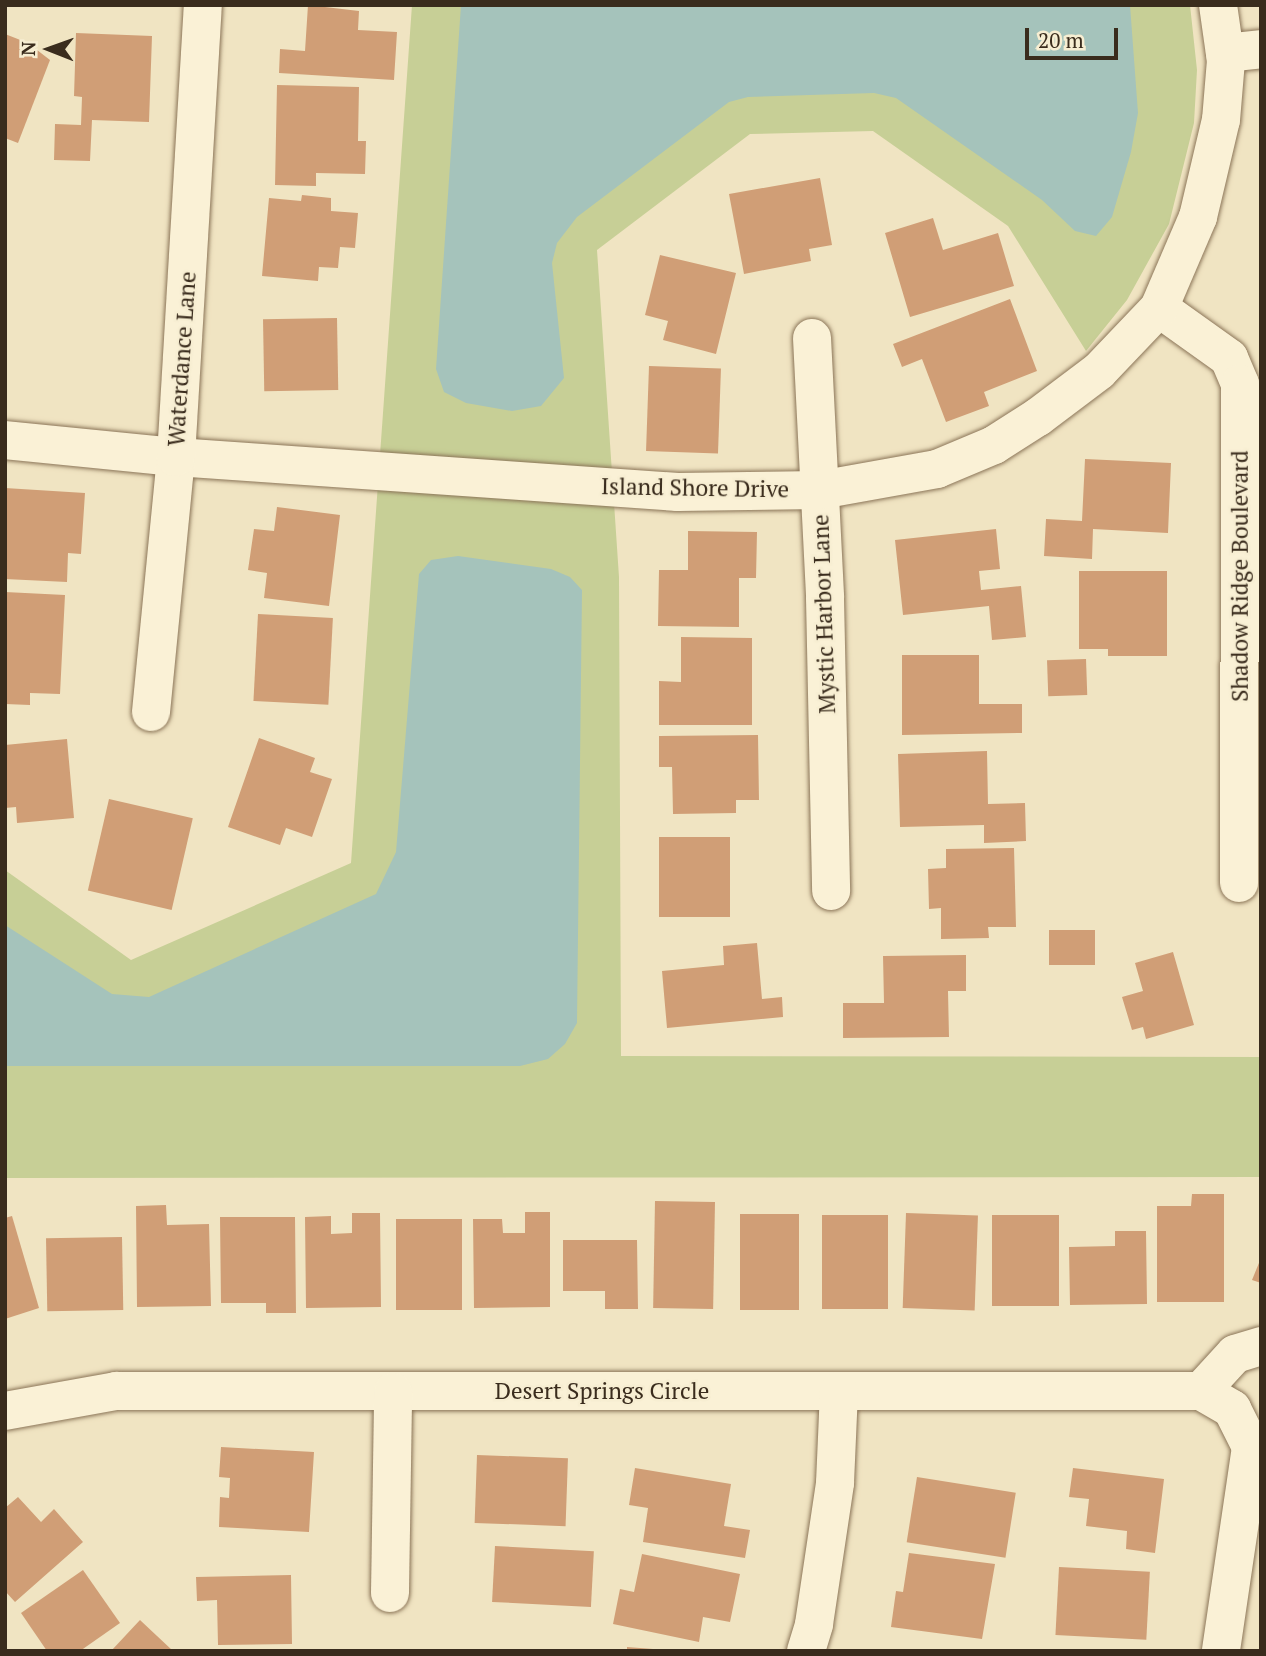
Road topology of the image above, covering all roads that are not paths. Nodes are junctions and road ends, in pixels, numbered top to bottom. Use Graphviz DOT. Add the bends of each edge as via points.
graph roads {
  1 [pos="203,5"];
  2 [pos="1218,5"];
  3 [pos="1243,51"];
  4 [pos="1158,308"];
  5 [pos="812,338"];
  6 [pos="5,440"];
  7 [pos="176,457"];
  8 [pos="820,490"];
  9 [pos="151,712"];
  10 [pos="1239,883"];
  11 [pos="831,891"];
  12 [pos="1261,1346"];
  13 [pos="839,1391"];
  14 [pos="393,1392"];
  15 [pos="1217,1400"];
  16 [pos="5,1411"];
  17 [pos="1256,1443"];
  18 [pos="390,1592"];
  19 [pos="806,1651"];
  20 [pos="1221,1651"];
  1 -- 7 [label="street, Waterdance Lane"];
  2 -- 3 [label="street, Island Shore Drive"];
  3 -- 4 [label="street, Island Shore Drive" via="1198,217"];
  4 -- 8 [label="street, Island Shore Drive" via="1099,371 994,445 937,470"];
  4 -- 10 [label="street, Shadow Ridge Boulevard" via="1230,358 1240,384"];
  5 -- 8 [label="street, Mystic Harbor Lane"];
  6 -- 7 [label="street, Island Shore Drive"];
  7 -- 8 [label="street, Island Shore Drive" via="678,492"];
  7 -- 9 [label="street, Waterdance Lane"];
  8 -- 11 [label="street, Mystic Harbor Lane"];
  12 -- 15 [label="street" via="1235,1354"];
  13 -- 14 [label="street, Desert Springs Circle"];
  13 -- 15 [label="street, Desert Springs Circle"];
  13 -- 19 [label="street" via="835,1483"];
  14 -- 16 [label="street, Desert Springs Circle" via="116,1391"];
  14 -- 18 [label="street"];
  15 -- 17 [label="street"];
  17 -- 20 [label="street"];
}
